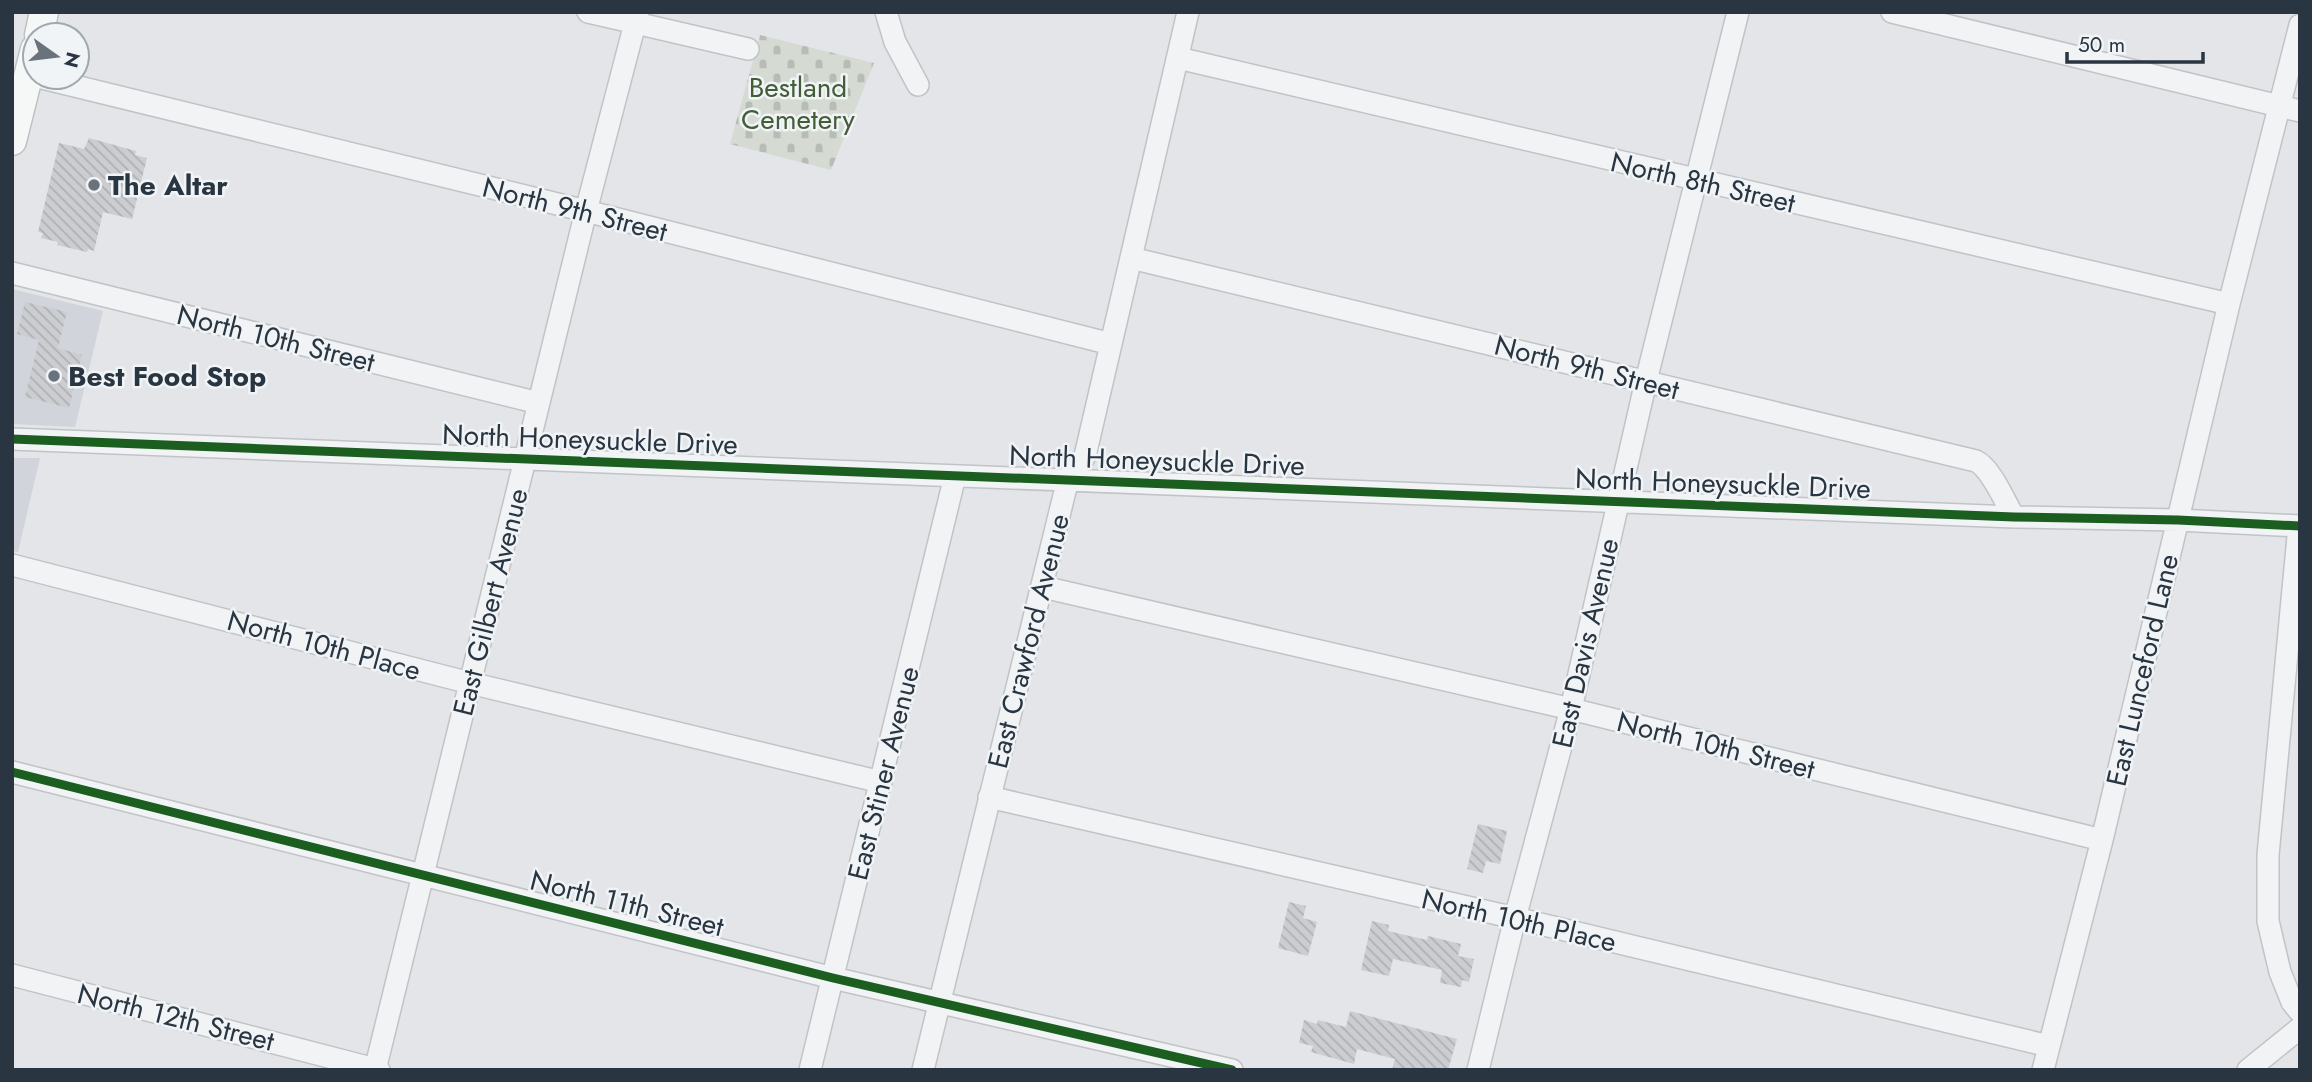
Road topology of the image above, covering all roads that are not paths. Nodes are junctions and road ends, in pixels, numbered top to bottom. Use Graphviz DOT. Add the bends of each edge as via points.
graph roads {
  1 [pos="588,12"];
  2 [pos="886,12"];
  3 [pos="1188,12"];
  4 [pos="1738,12"];
  5 [pos="1892,12"];
  6 [pos="636,18"];
  7 [pos="2300,25"];
  8 [pos="748,49"];
  9 [pos="1178,58"];
  10 [pos="91,84"];
  11 [pos="918,85"];
  12 [pos="27,91"];
  13 [pos="2290,109"];
  14 [pos="14,128"];
  15 [pos="1697,181"];
  16 [pos="586,211"];
  17 [pos="1132,258"];
  18 [pos="12,273"];
  19 [pos="2229,304"];
  20 [pos="1111,344"];
  21 [pos="1646,382"];
  22 [pos="539,403"];
  23 [pos="12,439"];
  24 [pos="526,458"];
  25 [pos="955,477"];
  26 [pos="1068,479"];
  27 [pos="1618,501"];
  28 [pos="2014,517"];
  29 [pos="2178,520"];
  30 [pos="2299,526"];
  31 [pos="12,565"];
  32 [pos="1043,587"];
  33 [pos="470,683"];
  34 [pos="1571,709"];
  35 [pos="2291,716"];
  36 [pos="12,772"];
  37 [pos="881,782"];
  38 [pos="989,797"];
  39 [pos="2102,840"];
  40 [pos="423,876"];
  41 [pos="1515,918"];
  42 [pos="12,975"];
  43 [pos="834,978"];
  44 [pos="939,1003"];
  45 [pos="2300,1012"];
  46 [pos="2300,1028"];
  47 [pos="2049,1046"];
  48 [pos="377,1069"];
  49 [pos="810,1070"];
  50 [pos="923,1070"];
  51 [pos="1232,1070"];
  52 [pos="1478,1070"];
  53 [pos="2043,1070"];
  54 [pos="2248,1070"];
  1 -- 6 [label="street"];
  2 -- 11 [label="street" via="895,43"];
  3 -- 9 [label="street, East Crawford Avenue"];
  4 -- 15 [label="street, East Davis Avenue"];
  5 -- 13 [label="street"];
  6 -- 8 [label="street"];
  6 -- 16 [label="street, East Gilbert Avenue"];
  7 -- 13 [label="street, East Lunceford Lane"];
  9 -- 15 [label="street, North 8th Street"];
  9 -- 17 [label="street, East Crawford Avenue"];
  10 -- 16 [label="street, North 9th Street"];
  12 -- 14 [label="main road"];
  13 -- 19 [label="street, East Lunceford Lane"];
  15 -- 19 [label="street, North 8th Street"];
  15 -- 21 [label="street, East Davis Avenue"];
  16 -- 20 [label="street, North 9th Street"];
  16 -- 22 [label="street, East Gilbert Avenue"];
  17 -- 20 [label="street, East Crawford Avenue"];
  17 -- 21 [label="street, North 9th Street"];
  18 -- 22 [label="street, North 10th Street"];
  19 -- 29 [label="street, East Lunceford Lane"];
  20 -- 26 [label="street, East Crawford Avenue" via="1086,456"];
  21 -- 27 [label="street, East Davis Avenue"];
  21 -- 28 [label="street, North 9th Street" via="1982,463"];
  22 -- 24 [label="street, East Gilbert Avenue"];
  23 -- 24 [label="street, North Honeysuckle Drive"];
  24 -- 25 [label="street, North Honeysuckle Drive"];
  24 -- 33 [label="street, East Gilbert Avenue"];
  25 -- 26 [label="street, North Honeysuckle Drive"];
  25 -- 37 [label="street, East Stiner Avenue"];
  26 -- 27 [label="street, North Honeysuckle Drive"];
  26 -- 32 [label="street, East Crawford Avenue"];
  27 -- 28 [label="street, North Honeysuckle Drive"];
  27 -- 34 [label="street, East Davis Avenue"];
  28 -- 29 [label="street, North Honeysuckle Drive"];
  29 -- 30 [label="street, North Honeysuckle Drive"];
  29 -- 39 [label="street, East Lunceford Lane"];
  30 -- 35 [label="street"];
  31 -- 33 [label="street, North 10th Place"];
  32 -- 34 [label="street, North 10th Street"];
  32 -- 38 [label="street, East Crawford Avenue"];
  33 -- 37 [label="street, North 10th Place"];
  33 -- 40 [label="street, East Gilbert Avenue"];
  34 -- 39 [label="street, North 10th Street"];
  34 -- 41 [label="street, East Davis Avenue"];
  35 -- 45 [label="street" via="2268,855 2268,921 2280,972"];
  36 -- 40 [label="street, North 11th Street"];
  37 -- 43 [label="street, East Stiner Avenue"];
  38 -- 41 [label="street, North 10th Place"];
  38 -- 44 [label="street, East Crawford Avenue"];
  39 -- 47 [label="street, East Lunceford Lane"];
  40 -- 43 [label="street, North 11th Street"];
  40 -- 48 [label="street, East Gilbert Avenue"];
  41 -- 47 [label="street, North 10th Place"];
  41 -- 52 [label="street, East Davis Avenue"];
  42 -- 48 [label="street, North 12th Street"];
  43 -- 44 [label="street, North 11th Street"];
  43 -- 49 [label="street, East Stiner Avenue"];
  44 -- 50 [label="street, East Crawford Avenue"];
  44 -- 51 [label="street, North 11th Street"];
  46 -- 54 [label="street"];
  47 -- 53 [label="street, East Lunceford Lane"];
}
